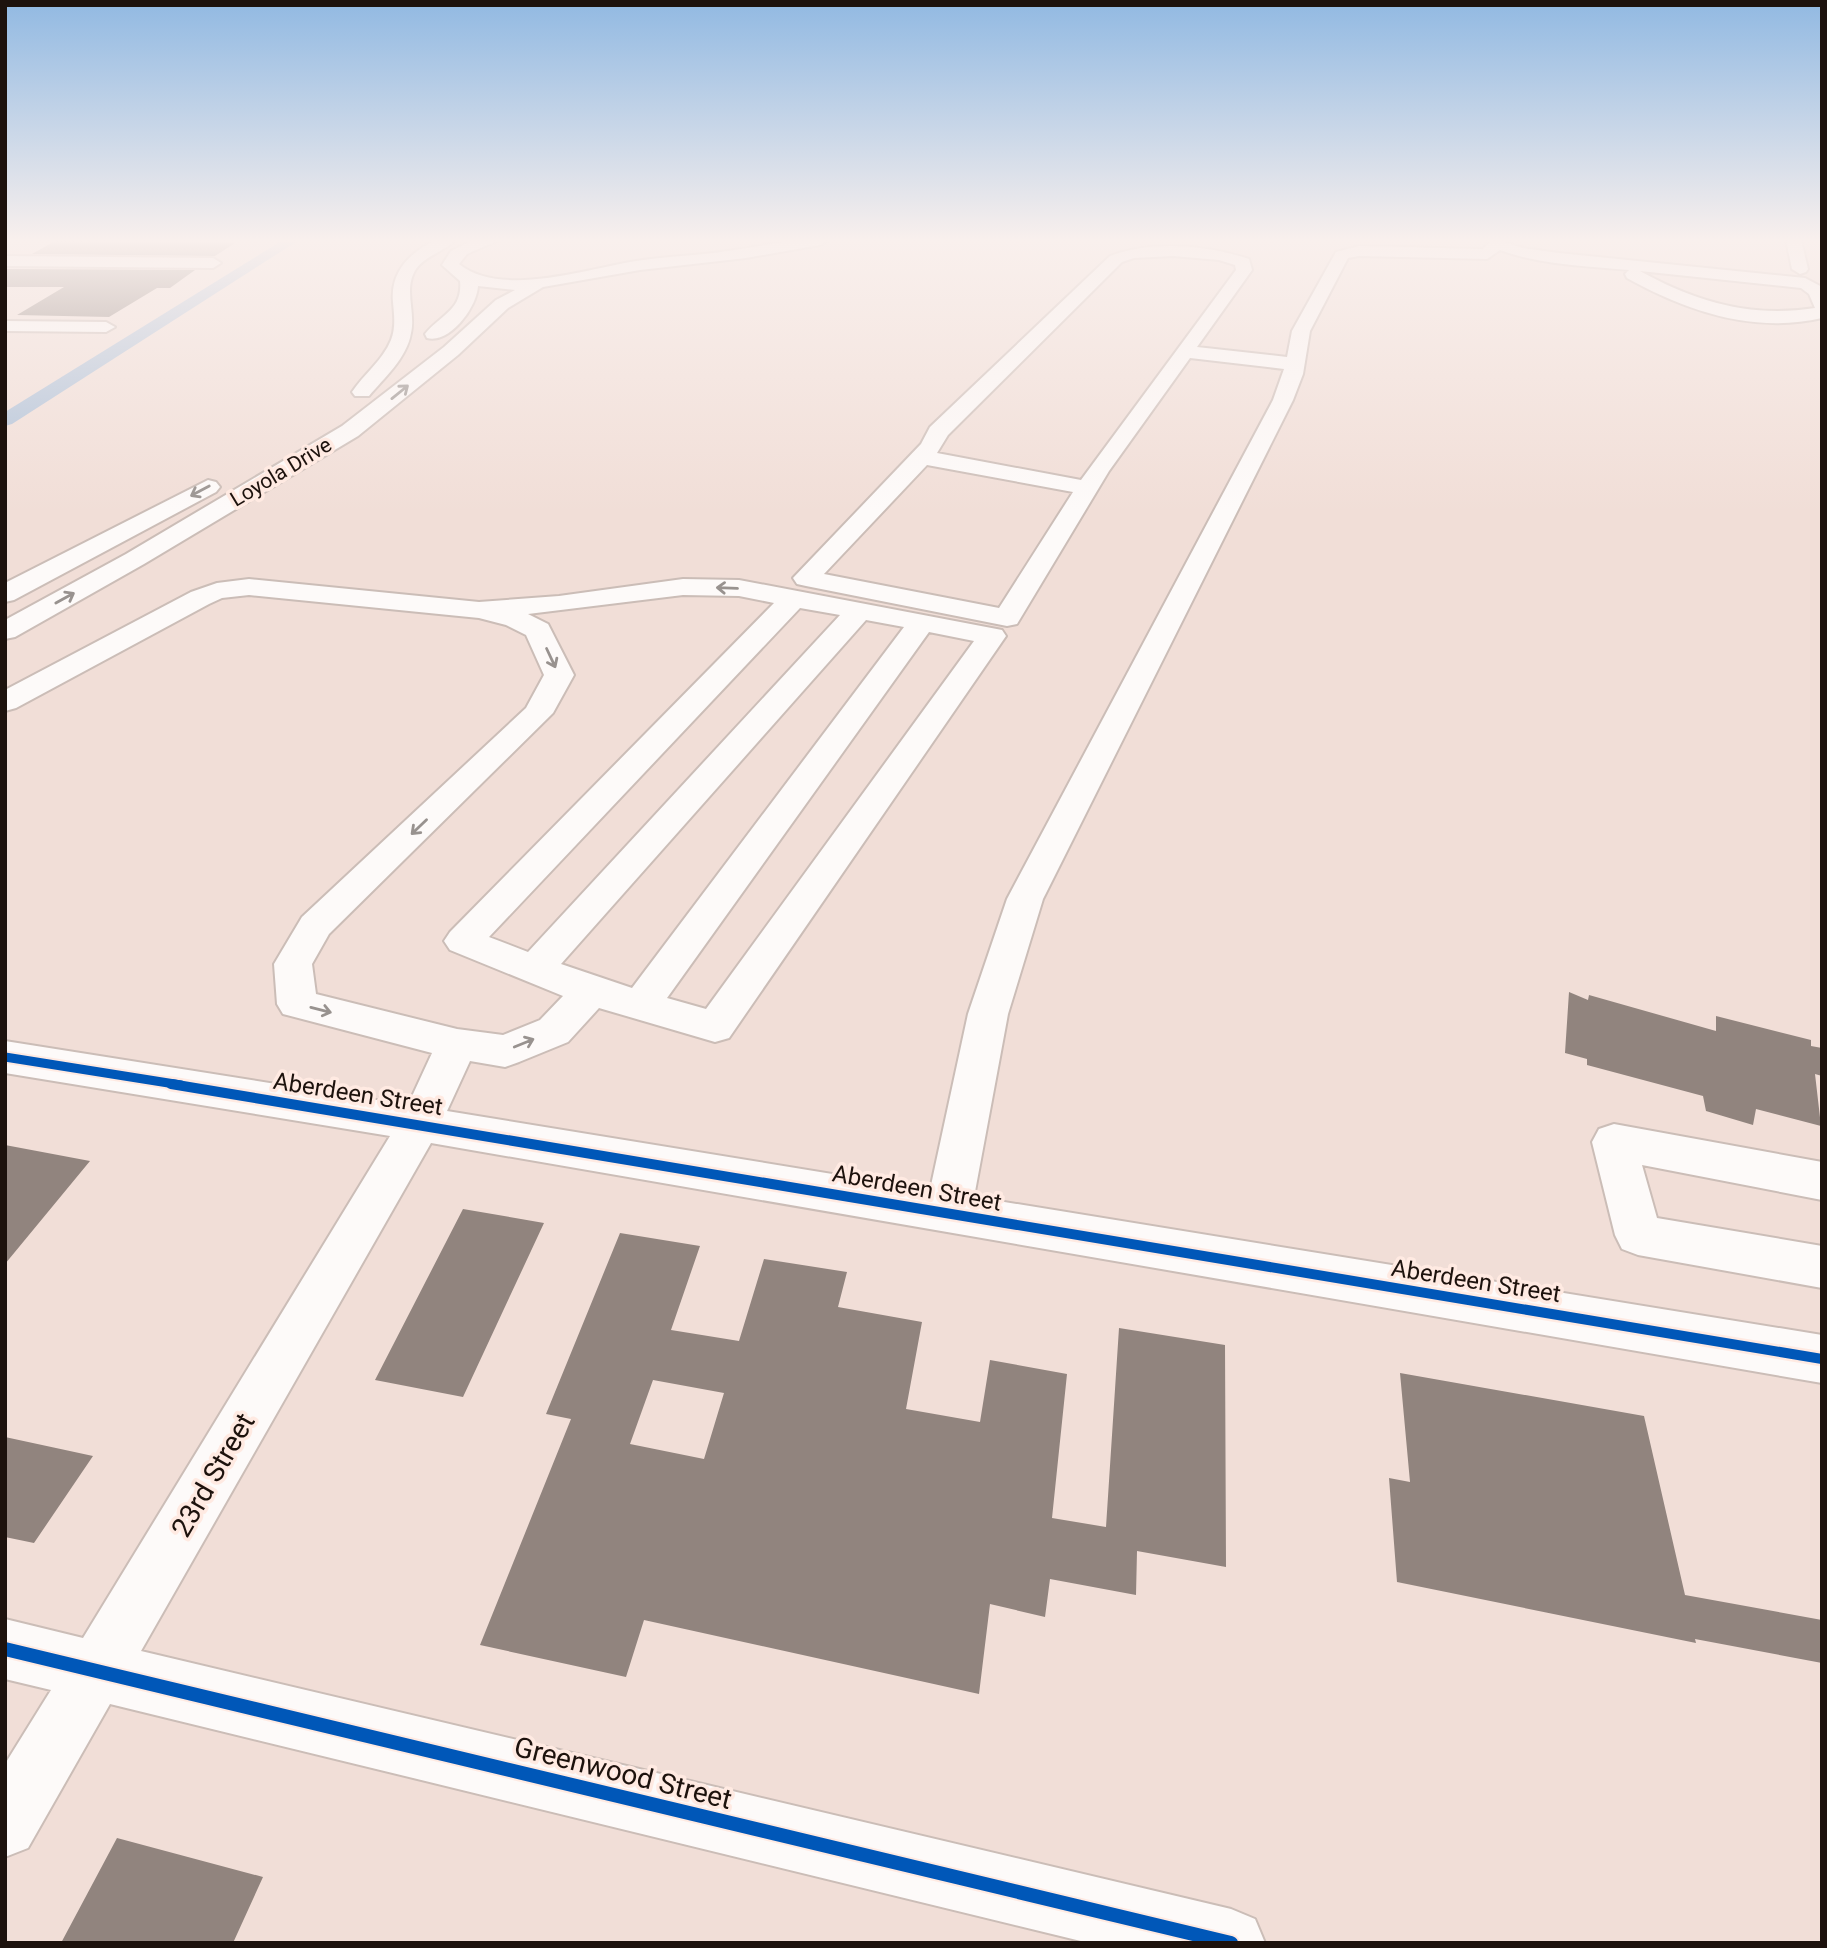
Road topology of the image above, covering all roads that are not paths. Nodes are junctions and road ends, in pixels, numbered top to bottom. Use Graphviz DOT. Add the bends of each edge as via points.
graph roads {
  1 [pos="402,331"];
  2 [pos="437,331"];
  3 [pos="473,331"];
  4 [pos="492,331"];
  5 [pos="1042,331"];
  6 [pos="1198,331"];
  7 [pos="1302,331"];
  8 [pos="452,351"];
  9 [pos="1183,351"];
  10 [pos="1295,365"];
  11 [pos="347,404"];
  12 [pos="921,457"];
  13 [pos="250,464"];
  14 [pos="225,477"];
  15 [pos="1088,488"];
  16 [pos="5,594"];
  17 [pos="795,597"];
  18 [pos="480,610"];
  19 [pos="860,610"];
  20 [pos="922,622"];
  21 [pos="5,631"];
  22 [pos="5,702"];
  23 [pos="535,969"];
  24 [pos="591,991"];
  25 [pos="642,1004"];
  26 [pos="457,1044"];
  27 [pos="5,1057"];
  28 [pos="420,1124"];
  29 [pos="1822,1181"];
  30 [pos="948,1213"];
  31 [pos="1822,1267"];
  32 [pos="1822,1359"];
  33 [pos="5,1649"];
  34 [pos="98,1671"];
  35 [pos="5,1825"];
  36 [pos="1231,1943"];
  1 -- 11 [label="main road" via="392,356"];
  2 -- 11 [label="main road, Loyola Drive"];
  3 -- 8 [label="main road, Loyola Drive"];
  4 -- 8 [label="main road"];
  5 -- 12 [label="main road" via="938,432"];
  6 -- 9 [label="main road"];
  7 -- 10 [label="main road"];
  21 -- 8 [label="main road, Loyola Drive, one-way" via="350,431"];
  9 -- 10 [label="main road"];
  9 -- 15 [label="main road"];
  10 -- 30 [label="main road" via="1280,407 1009,937 974,1073"];
  11 -- 13 [label="main road, Loyola Drive"];
  12 -- 15 [label="main road"];
  12 -- 15 [label="main road" via="806,578 1007,618"];
  14 -- 16 [label="main road, Loyola Drive, one-way"];
  17 -- 18 [label="main road, one-way" via="739,588 683,587"];
  17 -- 19 [label="main road"];
  17 -- 23 [label="main road" via="463,941"];
  18 -- 22 [label="main road" via="234,588 200,598"];
  18 -- 26 [label="main road, one-way" via="538,630 559,675 538,713 315,926 293,964 297,1004"];
  19 -- 20 [label="main road"];
  19 -- 23 [label="main road"];
  20 -- 25 [label="main road"];
  20 -- 25 [label="main road" via="992,636 715,1027"];
  23 -- 24 [label="main road"];
  24 -- 25 [label="main road"];
  26 -- 24 [label="main road, one-way" via="505,1051 554,1031"];
  26 -- 28 [label="main road, 23rd Street"];
  27 -- 28 [label="main road, Aberdeen Street"];
  28 -- 30 [label="main road, Aberdeen Street"];
  28 -- 34 [label="main road, 23rd Street"];
  29 -- 31 [label="main road" via="1614,1142 1638,1235"];
  30 -- 32 [label="main road, Aberdeen Street"];
  33 -- 34 [label="main road, Greenwood Street"];
  34 -- 35 [label="main road, 23rd Street"];
  34 -- 36 [label="main road, Greenwood Street"];
}
